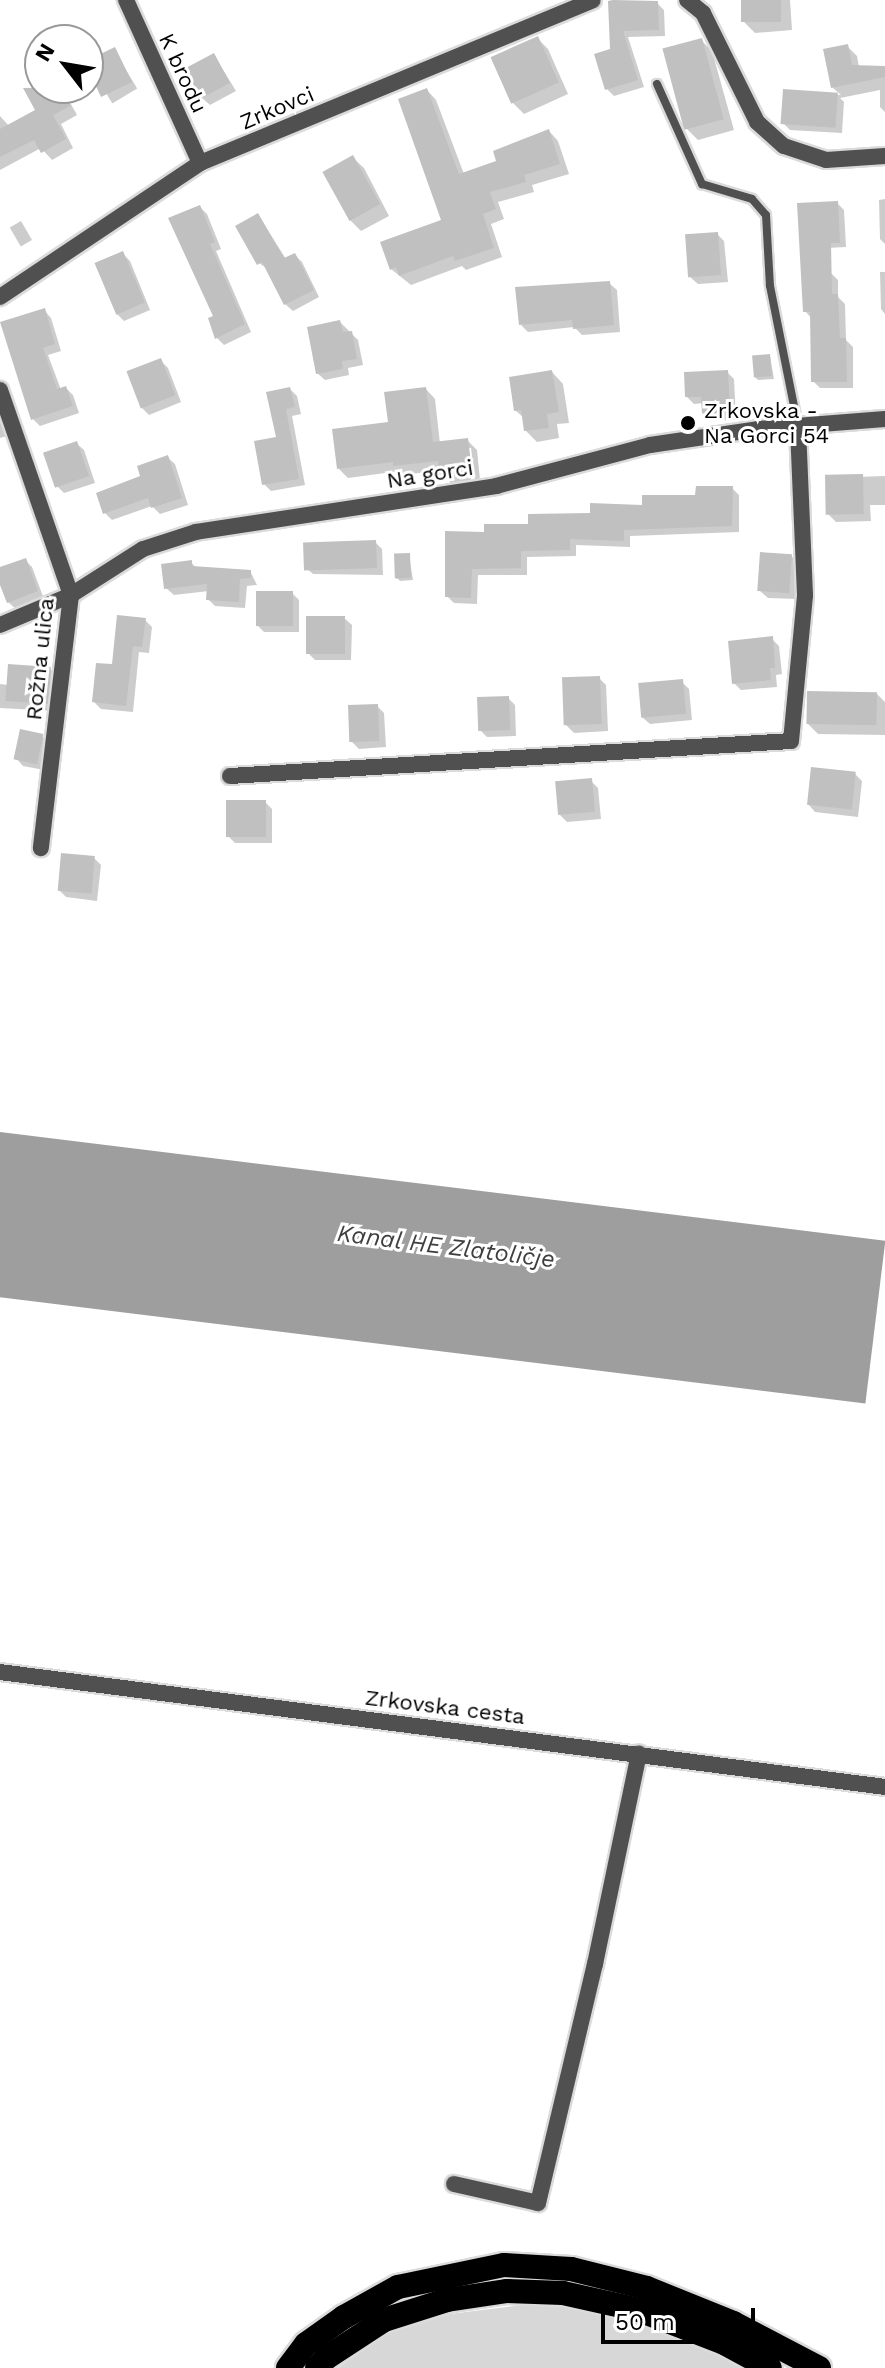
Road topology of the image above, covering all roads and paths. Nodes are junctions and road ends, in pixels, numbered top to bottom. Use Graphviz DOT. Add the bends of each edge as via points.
graph roads {
  1 [pos="126,0"];
  2 [pos="593,0"];
  3 [pos="687,0"];
  4 [pos="657,84"];
  5 [pos="885,156"];
  6 [pos="200,163"];
  7 [pos="0,297"];
  8 [pos="0,390"];
  9 [pos="885,419"];
  10 [pos="798,426"];
  11 [pos="71,595"];
  12 [pos="0,625"];
  13 [pos="230,776"];
  14 [pos="41,848"];
  15 [pos="0,1672"];
  16 [pos="639,1754"];
  17 [pos="885,1787"];
  18 [pos="454,2184"];
  19 [pos="288,2368"];
  20 [pos="317,2368"];
  21 [pos="770,2368"];
  22 [pos="819,2368"];
  1 -- 6 [label="street, K brodu"];
  2 -- 6 [label="street, Zrkovci"];
  3 -- 5 [label="street" via="703,13 757,122 784,146 826,160"];
  4 -- 10 [label="lane" via="702,184 752,199 766,215 770,286"];
  6 -- 7 [label="street, Zrkovci"];
  8 -- 11 [label="street, Rožna ulica"];
  9 -- 10 [label="street, Na gorci"];
  10 -- 11 [label="street, Na gorci" via="610,453 496,486 196,532 143,549"];
  10 -- 13 [label="street" via="805,595 791,741"];
  11 -- 12 [label="street, Na gorci"];
  11 -- 14 [label="street, Rožna ulica"];
  15 -- 16 [label="street, Zrkovska cesta"];
  16 -- 17 [label="street, Zrkovska cesta"];
  16 -- 18 [label="street" via="538,2203"];
  19 -- 22 [label="highway" via="306,2344 398,2287 504,2265 571,2269 647,2288 733,2323"];
  20 -- 21 [label="highway" via="384,2320 447,2300 507,2291 563,2293 639,2310 724,2343"];
}
